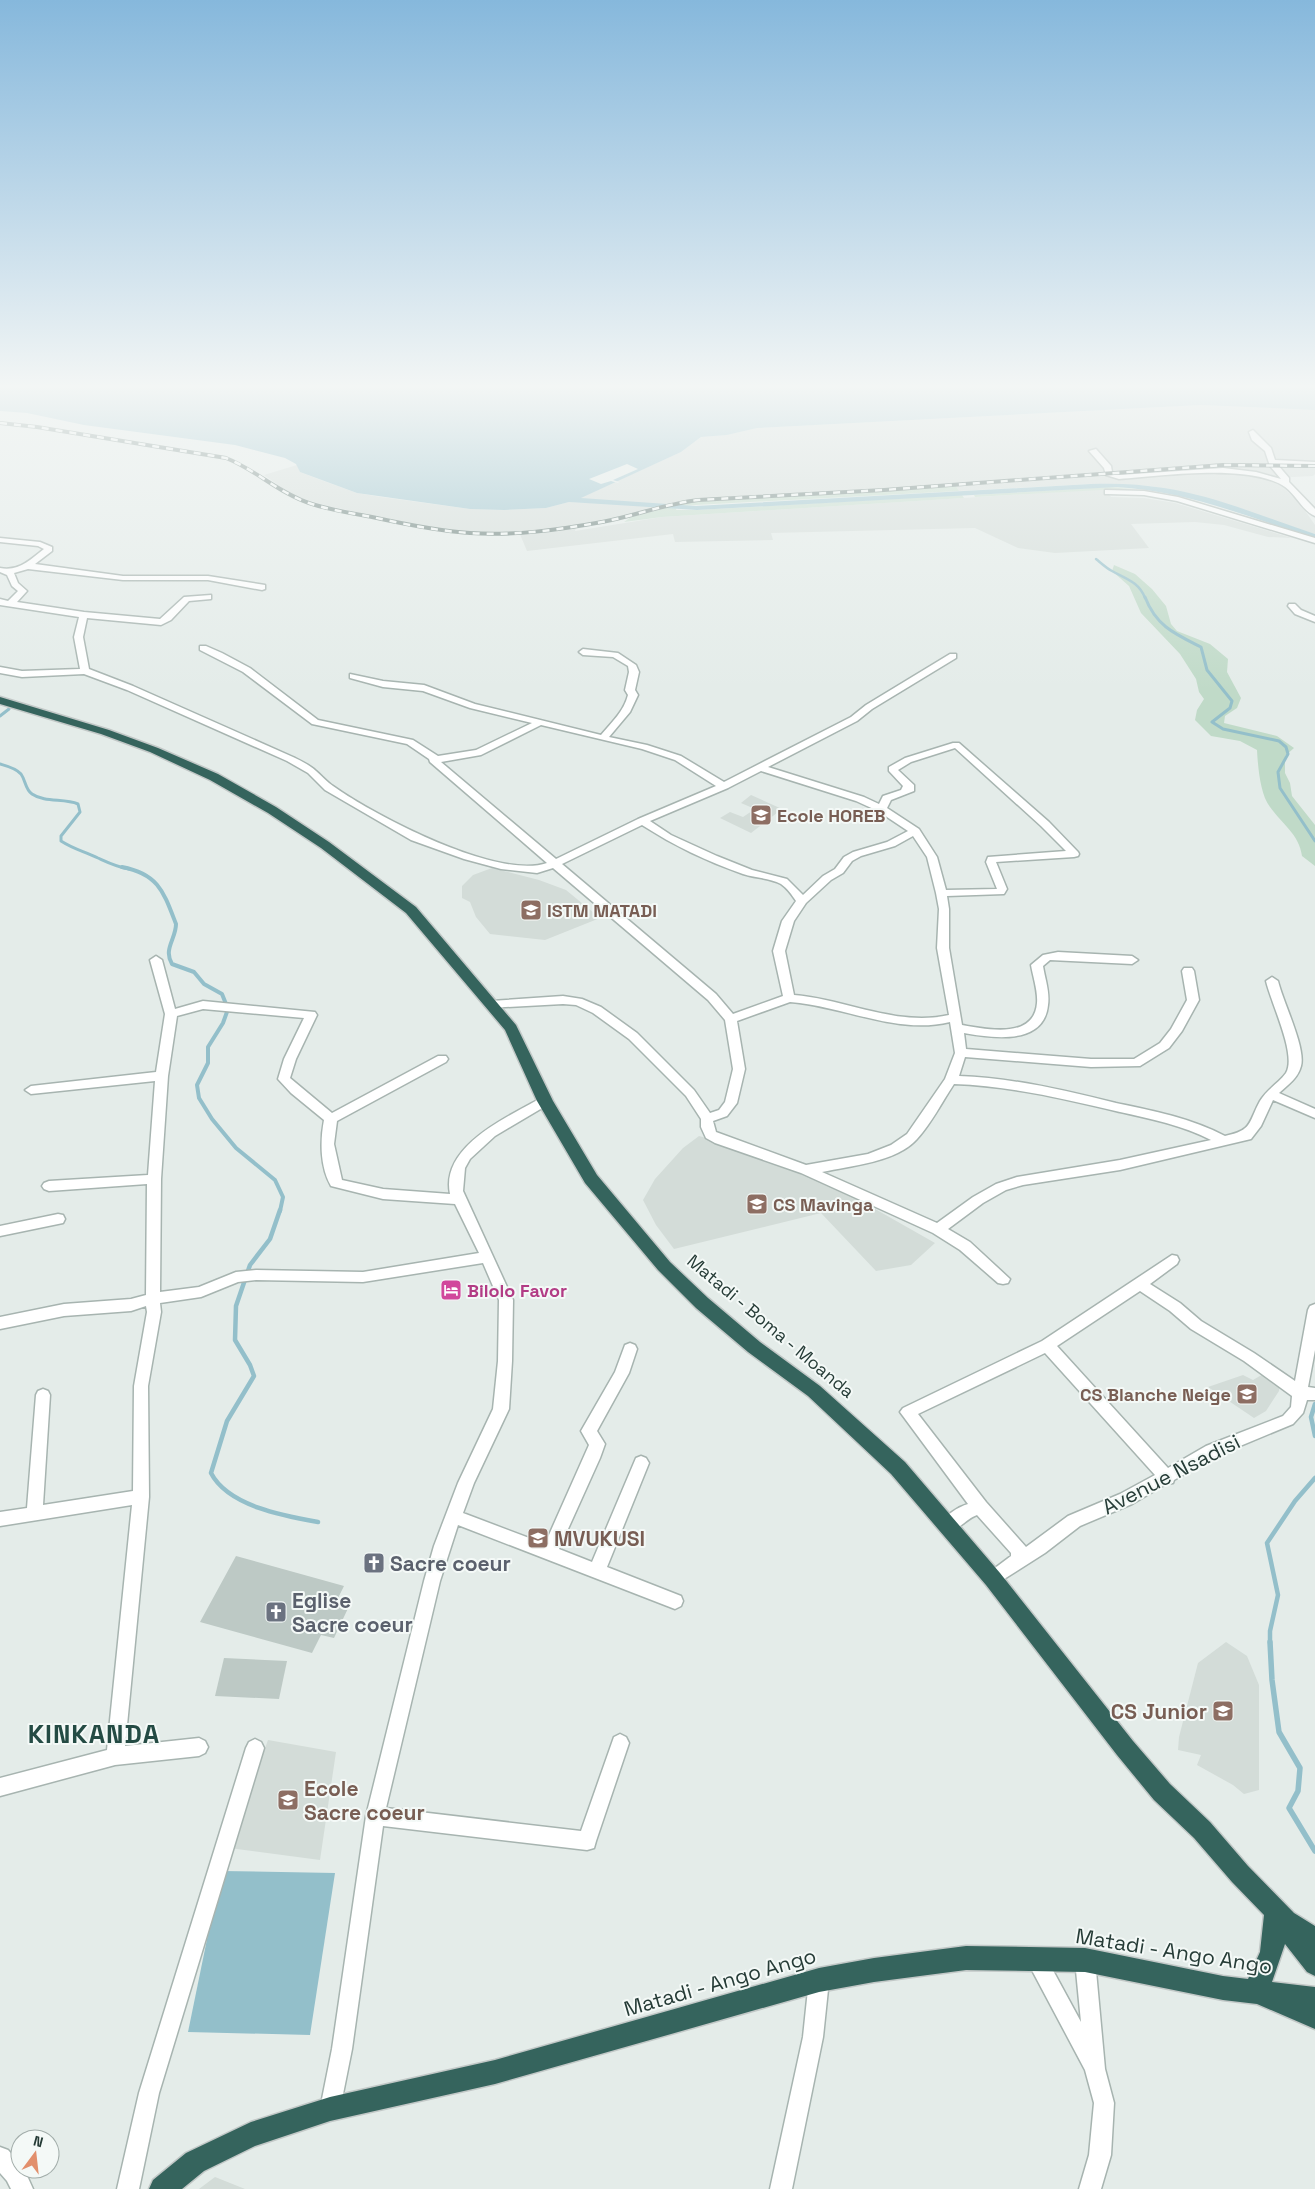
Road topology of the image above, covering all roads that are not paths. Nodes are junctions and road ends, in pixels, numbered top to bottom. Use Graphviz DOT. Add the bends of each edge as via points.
graph roads {
  1 [pos="1287,485"];
  2 [pos="1108,492"];
  3 [pos="1315,514"];
  4 [pos="0,540"];
  5 [pos="1315,541"];
  6 [pos="28,566"];
  7 [pos="0,570"];
  8 [pos="9,572"];
  9 [pos="262,587"];
  10 [pos="208,597"];
  11 [pos="5,603"];
  12 [pos="1292,606"];
  13 [pos="84,616"];
  14 [pos="1315,619"];
  15 [pos="203,648"];
  16 [pos="583,652"];
  17 [pos="953,656"];
  18 [pos="0,670"];
  19 [pos="85,671"];
  20 [pos="353,676"];
  21 [pos="0,700"];
  22 [pos="539,723"];
  23 [pos="604,737"];
  24 [pos="434,760"];
  25 [pos="760,768"];
  26 [pos="724,786"];
  27 [pos="882,809"];
  28 [pos="642,821"];
  29 [pos="915,831"];
  30 [pos="554,864"];
  31 [pos="941,893"];
  32 [pos="802,901"];
  33 [pos="156,960"];
  34 [pos="1132,960"];
  35 [pos="1188,970"];
  36 [pos="1272,980"];
  37 [pos="788,998"];
  38 [pos="491,1005"];
  39 [pos="172,1014"];
  40 [pos="732,1019"];
  41 [pos="955,1022"];
  42 [pos="961,1053"];
  43 [pos="442,1059"];
  44 [pos="162,1076"];
  45 [pos="951,1080"];
  46 [pos="31,1090"];
  47 [pos="1271,1094"];
  48 [pos="545,1101"];
  49 [pos="1315,1114"];
  50 [pos="331,1119"];
  51 [pos="707,1119"];
  52 [pos="1224,1141"];
  53 [pos="806,1170"];
  54 [pos="154,1179"];
  55 [pos="49,1186"];
  56 [pos="459,1199"];
  57 [pos="58,1219"];
  58 [pos="938,1230"];
  59 [pos="0,1231"];
  60 [pos="487,1257"];
  61 [pos="1172,1260"];
  62 [pos="1004,1278"];
  63 [pos="1140,1284"];
  64 [pos="153,1298"];
  65 [pos="1315,1310"];
  66 [pos="0,1323"];
  67 [pos="1047,1344"];
  68 [pos="630,1349"];
  69 [pos="1307,1393"];
  70 [pos="43,1395"];
  71 [pos="641,1463"];
  72 [pos="1167,1478"];
  73 [pos="141,1497"];
  74 [pos="980,1507"];
  75 [pos="35,1512"];
  76 [pos="453,1516"];
  77 [pos="0,1519"];
  78 [pos="948,1525"];
  79 [pos="549,1553"];
  80 [pos="1018,1560"];
  81 [pos="597,1571"];
  82 [pos="993,1579"];
  83 [pos="675,1601"];
  84 [pos="620,1743"];
  85 [pos="199,1747"];
  86 [pos="255,1748"];
  87 [pos="116,1756"];
  88 [pos="0,1787"];
  89 [pos="376,1816"];
  90 [pos="1280,1916"];
  91 [pos="1315,1939"];
  92 [pos="1036,1959"];
  93 [pos="1084,1960"];
  94 [pos="1315,1964"];
  95 [pos="819,1980"];
  96 [pos="1255,1991"];
  97 [pos="1315,1999"];
  98 [pos="1315,2017"];
  99 [pos="1095,2069"];
  100 [pos="330,2109"];
  101 [pos="0,2158"];
  102 [pos="22,2189"];
  103 [pos="128,2189"];
  104 [pos="162,2189"];
  105 [pos="781,2189"];
  106 [pos="1090,2189"];
  1 -- 3 [label="street"];
  2 -- 5 [label="street" via="1144,493 1178,499"];
  4 -- 6 [label="street" via="40,544 49,549"];
  6 -- 8 [label="street"];
  6 -- 9 [label="street" via="123,578 208,578"];
  7 -- 8 [label="street"];
  8 -- 11 [label="street" via="23,591"];
  10 -- 13 [label="street" via="187,599 161,622"];
  11 -- 13 [label="street"];
  12 -- 14 [label="street"];
  13 -- 19 [label="street" via="77,639"];
  15 -- 24 [label="street" via="256,675 309,718 410,742 437,760"];
  16 -- 23 [label="street" via="615,655 632,665 634,672 630,690 632,700"];
  17 -- 25 [label="street" via="854,719"];
  18 -- 19 [label="street" via="22,674"];
  19 -- 30 [label="street" via="290,759 311,771 329,788 415,838 501,866 537,870"];
  20 -- 22 [label="street" via="383,684 424,688 462,703"];
  21 -- 38 [label="highway, Matadi - Boma - Moanda" via="64,718 154,750 214,777 272,810 325,845 411,910"];
  22 -- 23 [label="street"];
  22 -- 24 [label="street" via="478,753"];
  23 -- 26 [label="street" via="678,758"];
  24 -- 30 [label="street"];
  25 -- 26 [label="street"];
  25 -- 27 [label="street"];
  26 -- 28 [label="street"];
  27 -- 29 [label="street"];
  27 -- 31 [label="street" via="887,798 909,791 905,789 910,787 892,769 908,760 956,745 1074,854 992,859 1002,889 1000,892"];
  28 -- 30 [label="street"];
  28 -- 32 [label="street" via="712,858 783,881"];
  29 -- 31 [label="street" via="932,857"];
  29 -- 32 [label="street" via="892,844 848,859 839,871"];
  30 -- 40 [label="street" via="712,997"];
  31 -- 41 [label="street" via="944,909 942,936"];
  32 -- 37 [label="street" via="788,921 779,951"];
  33 -- 39 [label="street"];
  34 -- 41 [label="street" via="1047,957 1037,965 1042,1007 1038,1020 1024,1031 995,1033"];
  35 -- 42 [label="street" via="1193,1000 1176,1031 1165,1045 1136,1063"];
  36 -- 47 [label="street" via="1294,1045 1295,1062 1291,1075"];
  37 -- 40 [label="street"];
  37 -- 41 [label="street" via="814,1000 897,1019"];
  38 -- 48 [label="highway, Matadi - Boma - Moanda" via="511,1028"];
  38 -- 51 [label="street" via="563,1000 597,1010 633,1036 690,1093"];
  39 -- 44 [label="street"];
  39 -- 50 [label="street" via="203,1005 311,1015 284,1078"];
  40 -- 51 [label="street" via="739,1070 735,1092 723,1113"];
  41 -- 42 [label="street"];
  42 -- 45 [label="street"];
  43 -- 50 [label="street"];
  44 -- 46 [label="street"];
  44 -- 54 [label="street"];
  45 -- 52 [label="street" via="1037,1088 1180,1122"];
  45 -- 53 [label="street" via="912,1137 896,1148 870,1158"];
  47 -- 49 [label="street"];
  47 -- 52 [label="street" via="1253,1130 1246,1136"];
  48 -- 56 [label="street" via="490,1133 465,1156 456,1180"];
  48 -- 78 [label="highway, Matadi - Boma - Moanda" via="591,1179 664,1266 747,1341 814,1391 898,1468"];
  50 -- 56 [label="street" via="327,1151 336,1183 383,1194"];
  51 -- 53 [label="street" via="711,1134 720,1140"];
  52 -- 58 [label="street" via="1120,1165 1022,1180 1000,1187"];
  53 -- 58 [label="street"];
  54 -- 55 [label="street"];
  54 -- 64 [label="street"];
  56 -- 60 [label="street"];
  57 -- 59 [label="street"];
  58 -- 62 [label="street" via="965,1246"];
  60 -- 64 [label="street" via="364,1277 236,1277 202,1292"];
  60 -- 76 [label="street" via="506,1300 500,1409"];
  61 -- 63 [label="street"];
  63 -- 67 [label="street"];
  63 -- 69 [label="street" via="1175,1306 1196,1325"];
  64 -- 66 [label="street" via="132,1305 64,1310"];
  64 -- 73 [label="street" via="154,1312 141,1386"];
  65 -- 69 [label="street, Avenue Nsadisi"];
  67 -- 72 [label="street"];
  67 -- 74 [label="street" via="908,1412"];
  68 -- 79 [label="street" via="622,1373 588,1431 597,1444"];
  69 -- 72 [label="street, Avenue Nsadisi" via="1288,1420 1211,1451"];
  70 -- 75 [label="street"];
  71 -- 81 [label="street"];
  72 -- 80 [label="street, Avenue Nsadisi" via="1074,1521"];
  73 -- 75 [label="street"];
  73 -- 87 [label="street"];
  74 -- 78 [label="street"];
  74 -- 80 [label="street" via="1020,1551"];
  75 -- 77 [label="street"];
  76 -- 79 [label="street"];
  76 -- 89 [label="street" via="432,1581"];
  78 -- 82 [label="highway, Matadi - Boma - Moanda"];
  79 -- 81 [label="street"];
  80 -- 82 [label="street, Avenue Nsadisi"];
  81 -- 83 [label="street"];
  82 -- 90 [label="highway, Matadi - Boma - Moanda" via="1131,1756"];
  84 -- 89 [label="street" via="587,1841"];
  85 -- 87 [label="street"];
  86 -- 103 [label="street" via="149,2093"];
  87 -- 88 [label="street"];
  89 -- 100 [label="street" via="342,2049"];
  90 -- 91 [label="highway, Matadi - Boma - Moanda"];
  90 -- 94 [label="highway, Matadi - Boma - Moanda"];
  90 -- 96 [label="highway" via="1274,1950"];
  92 -- 93 [label="highway, Matadi - Ango Ango"];
  92 -- 95 [label="highway, Matadi - Ango Ango" via="966,1958"];
  92 -- 99 [label="street"];
  93 -- 96 [label="highway, Matadi - Ango Ango" via="1223,1988"];
  93 -- 99 [label="street"];
  95 -- 100 [label="highway, Matadi - Ango Ango" via="505,2069"];
  95 -- 105 [label="street" via="813,2037"];
  96 -- 97 [label="highway, Matadi - Ango Ango"];
  96 -- 98 [label="highway"];
  99 -- 106 [label="street" via="1104,2103 1104,2124 1100,2155"];
  100 -- 104 [label="highway, Matadi - Ango Ango" via="250,2136 203,2158"];
  101 -- 102 [label="street" via="15,2173"];
}
